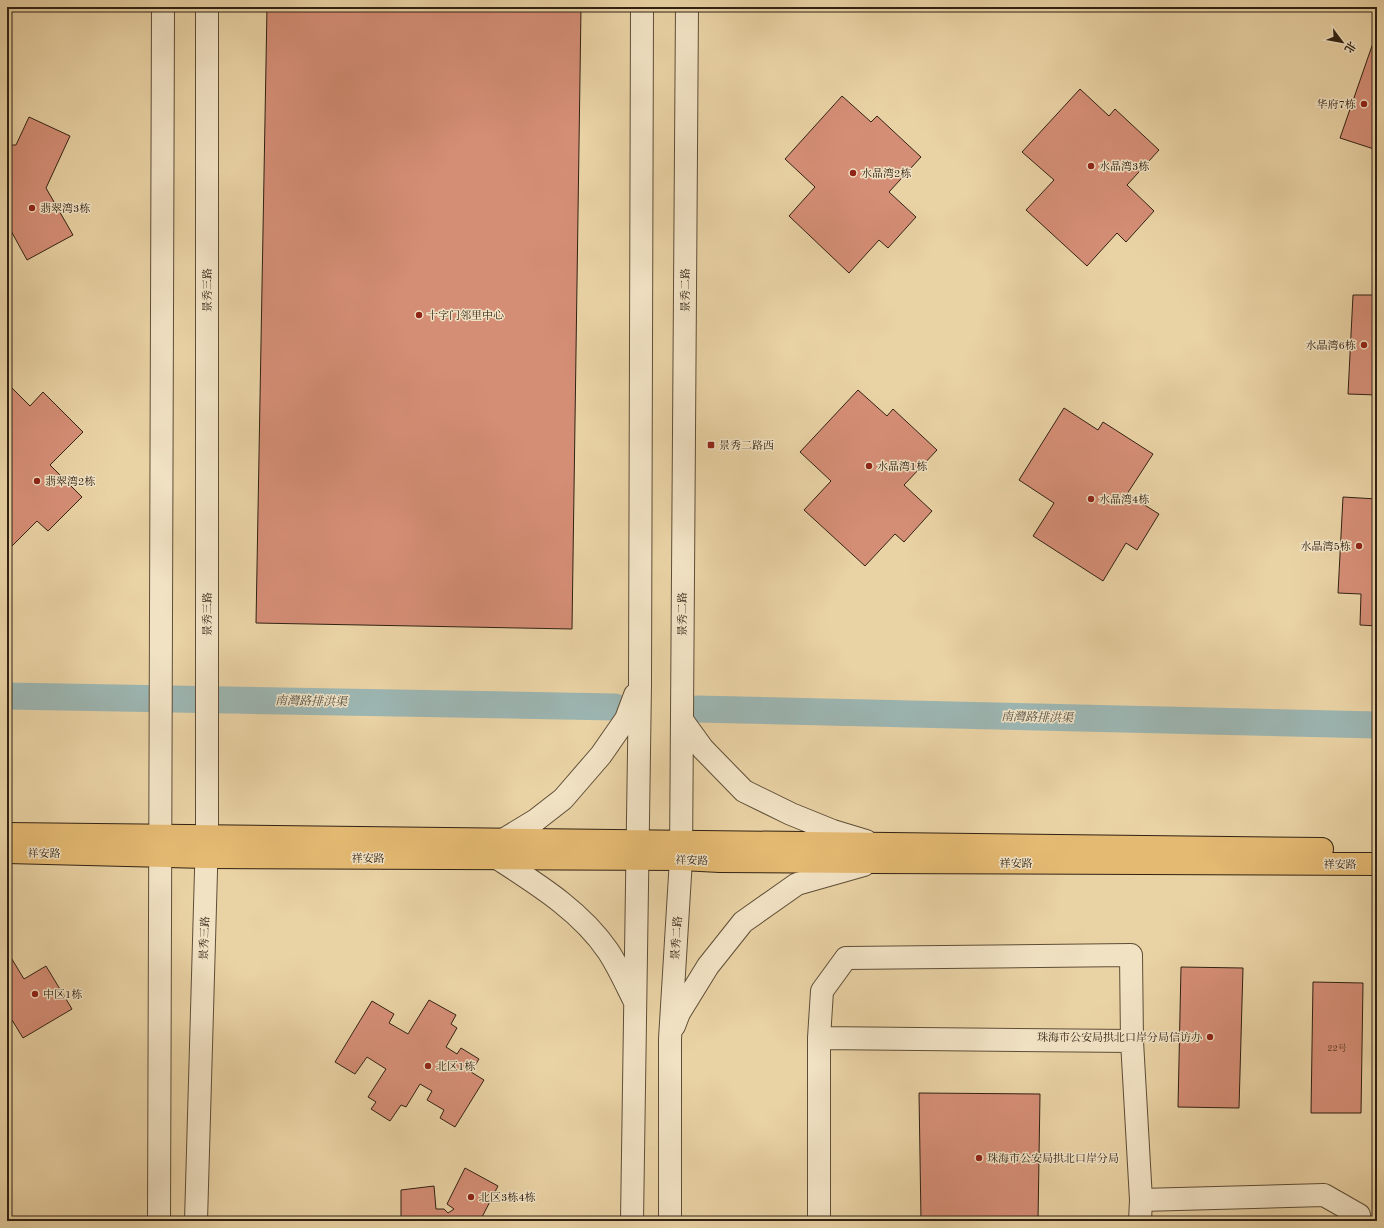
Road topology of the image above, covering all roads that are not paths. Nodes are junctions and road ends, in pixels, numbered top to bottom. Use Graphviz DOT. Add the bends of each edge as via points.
graph roads {
  1 [pos="163,7"];
  2 [pos="207,7"];
  3 [pos="642,7"];
  4 [pos="687,7"];
  5 [pos="640,685"];
  6 [pos="682,720"];
  7 [pos="7,834"];
  8 [pos="160,846"];
  9 [pos="207,846"];
  10 [pos="500,849"];
  11 [pos="638,850"];
  12 [pos="681,850"];
  13 [pos="1377,850"];
  14 [pos="7,852"];
  15 [pos="872,853"];
  16 [pos="1377,864"];
  17 [pos="636,1003"];
  18 [pos="819,1038"];
  19 [pos="670,1039"];
  20 [pos="1132,1041"];
  21 [pos="1140,1210"];
  22 [pos="159,1221"];
  23 [pos="196,1221"];
  24 [pos="632,1221"];
  25 [pos="670,1221"];
  26 [pos="819,1221"];
  27 [pos="1360,1221"];
  1 -- 8 [label="street"];
  2 -- 9 [label="street, 景秀三路"];
  3 -- 5 [label="street"];
  4 -- 6 [label="street, 景秀二路"];
  5 -- 10 [label="street" via="626,719 601,755 563,798"];
  5 -- 11 [label="street"];
  6 -- 12 [label="street, 景秀二路"];
  6 -- 15 [label="street" via="703,749 744,791 832,831"];
  7 -- 8 [label="main road, 祥安路"];
  8 -- 9 [label="main road, 祥安路"];
  8 -- 14 [label="main road, 祥安路"];
  8 -- 22 [label="street"];
  9 -- 10 [label="main road, 祥安路"];
  9 -- 23 [label="street, 景秀三路"];
  10 -- 11 [label="main road, 祥安路"];
  10 -- 17 [label="street" via="586,923 608,951"];
  11 -- 12 [label="main road, 祥安路"];
  11 -- 17 [label="street"];
  12 -- 15 [label="main road, 祥安路" via="720,861"];
  12 -- 19 [label="street, 景秀二路"];
  13 -- 15 [label="main road, 祥安路"];
  15 -- 16 [label="main road, 祥安路"];
  15 -- 19 [label="street" via="797,884 743,922 708,966 679,1013"];
  17 -- 24 [label="street"];
  18 -- 20 [label="street"];
  18 -- 20 [label="street" via="822,991 846,958 1131,956"];
  18 -- 26 [label="street"];
  19 -- 25 [label="street, 景秀二路"];
  20 -- 21 [label="street"];
  21 -- 27 [label="street" via="1324,1195 1359,1215"];
}
